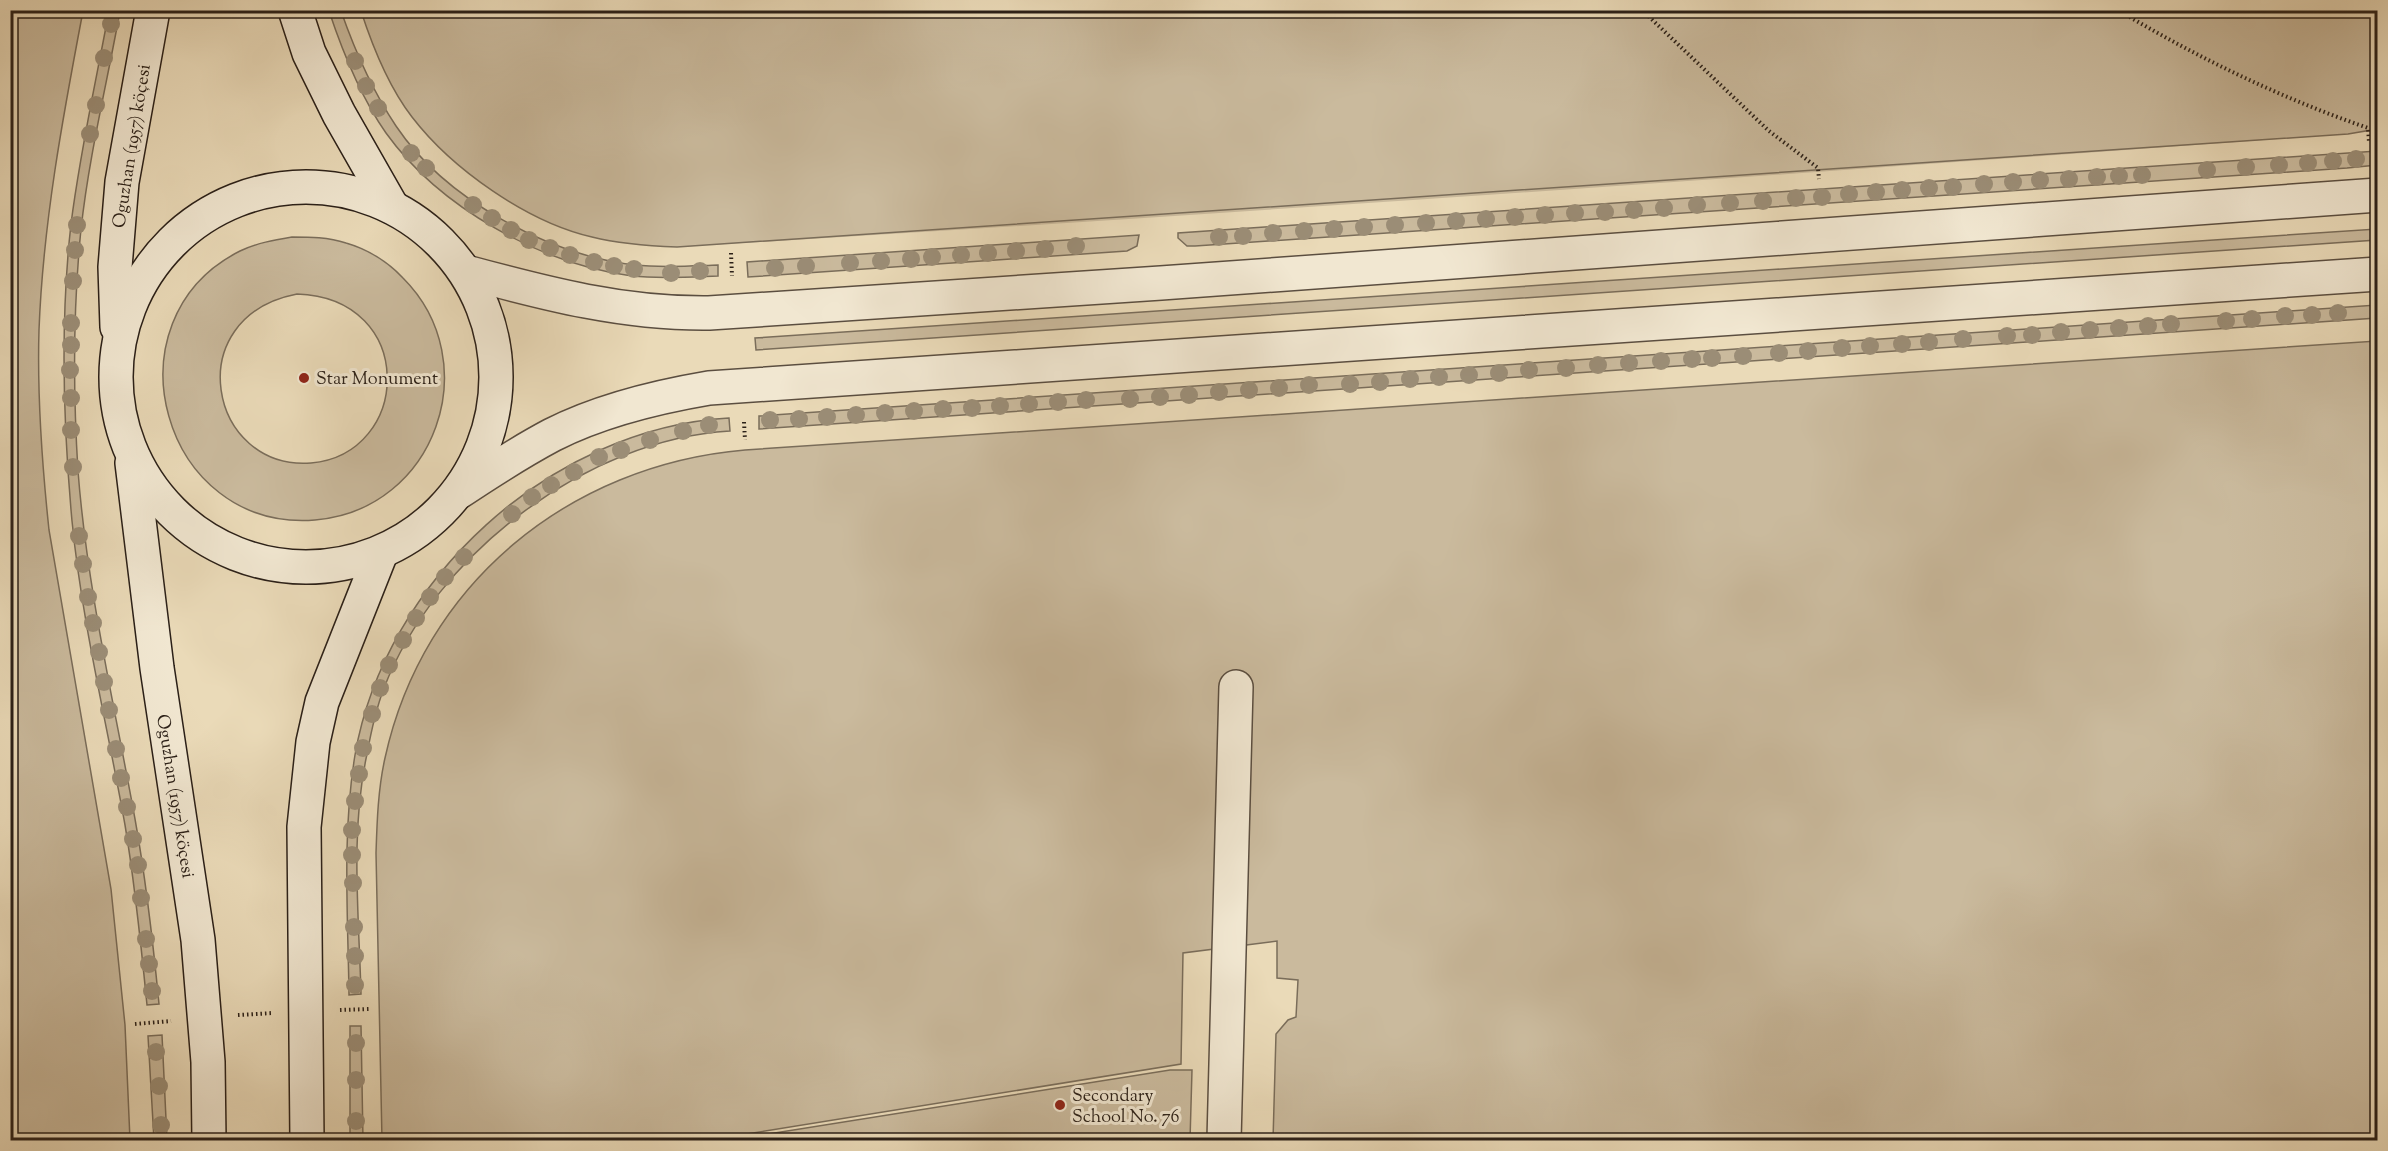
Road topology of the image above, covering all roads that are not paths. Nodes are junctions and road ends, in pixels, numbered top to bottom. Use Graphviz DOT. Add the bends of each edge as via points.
graph roads {
  1 [pos="153,10"];
  2 [pos="295,10"];
  3 [pos="2378,195"];
  4 [pos="392,207"];
  5 [pos="466,272"];
  6 [pos="2378,274"];
  7 [pos="117,354"];
  8 [pos="131,452"];
  9 [pos="459,492"];
  10 [pos="381,553"];
  11 [pos="1236,687"];
  12 [pos="209,1140"];
  13 [pos="307,1140"];
  14 [pos="1224,1140"];
  1 -- 7 [label="street, Oguzhan (1957) köçesi" via="122,182 115,267"];
  2 -- 4 [label="street, Oguzhan (1957) köçesi" via="309,53 339,114"];
  3 -- 5 [label="street" via="709,313 666,314 599,304"];
  4 -- 5 [label="street, Oguzhan (1957) köçesi" via="420,224"];
  4 -- 7 [label="street, Oguzhan (1957) köçesi" via="362,194 307,187 263,191 202,217 176,237 136,291"];
  5 -- 9 [label="street, Oguzhan (1957) köçesi" via="492,334 497,367 489,433"];
  6 -- 9 [label="street" via="710,388 643,401 594,417 512,457"];
  7 -- 8 [label="street, Oguzhan (1957) köçesi" via="116,387"];
  8 -- 10 [label="street, Oguzhan (1957) köçesi" via="146,480 175,515 220,548 284,567 317,568"];
  8 -- 12 [label="street, Oguzhan (1957) köçesi" via="157,668 198,940 208,1062"];
  9 -- 10 [label="street, Oguzhan (1957) köçesi" via="436,517"];
  10 -- 13 [label="street" via="322,702 313,742 304,827"];
  11 -- 14 [label="street"];
}
